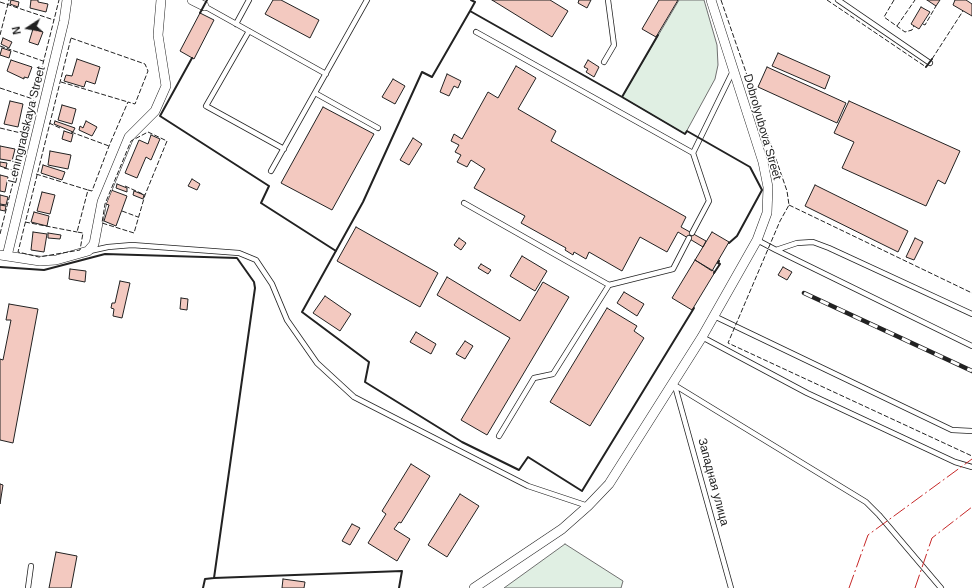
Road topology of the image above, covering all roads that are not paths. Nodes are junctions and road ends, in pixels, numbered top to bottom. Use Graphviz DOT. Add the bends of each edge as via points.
graph roads {
  1 [pos="67,0"];
  2 [pos="161,0"];
  3 [pos="192,0"];
  4 [pos="249,0"];
  5 [pos="367,0"];
  6 [pos="608,0"];
  7 [pos="711,0"];
  8 [pos="838,0"];
  9 [pos="204,6"];
  10 [pos="236,24"];
  11 [pos="249,31"];
  12 [pos="476,32"];
  13 [pos="604,62"];
  14 [pos="930,63"];
  15 [pos="734,71"];
  16 [pos="326,74"];
  17 [pos="315,93"];
  18 [pos="378,128"];
  19 [pos="284,149"];
  20 [pos="693,153"];
  21 [pos="271,171"];
  22 [pos="464,203"];
  23 [pos="692,233"];
  24 [pos="689,238"];
  25 [pos="757,240"];
  26 [pos="776,250"];
  27 [pos="88,251"];
  28 [pos="4,255"];
  29 [pos="609,285"];
  30 [pos="972,314"];
  31 [pos="714,316"];
  32 [pos="702,337"];
  33 [pos="972,346"];
  34 [pos="674,385"];
  35 [pos="972,431"];
  36 [pos="499,436"];
  37 [pos="972,467"];
  38 [pos="588,506"];
  39 [pos="32,566"];
  40 [pos="28,588"];
  41 [pos="474,588"];
  42 [pos="731,588"];
  43 [pos="941,588"];
  1 -- 28 [label="street, Leningradskaya Street" via="64,21"];
  2 -- 27 [label="street" via="158,35 166,86 156,111 129,137 102,202 94,244"];
  3 -- 9 [label="street"];
  4 -- 10 [label="lane"];
  5 -- 16 [label="lane"];
  6 -- 13 [label="lane" via="614,46"];
  7 -- 15 [label="street, Dobrolyubova Street"];
  8 -- 14 [label="lane"];
  9 -- 10 [label="lane"];
  10 -- 11 [label="lane"];
  11 -- 16 [label="lane"];
  11 -- 19 [label="lane" via="206,106"];
  12 -- 20 [label="lane"];
  15 -- 20 [label="lane"];
  15 -- 25 [label="street, Dobrolyubova Street" via="763,162 768,187 767,213"];
  16 -- 17 [label="lane"];
  17 -- 18 [label="lane"];
  17 -- 19 [label="lane"];
  19 -- 21 [label="lane"];
  20 -- 23 [label="lane" via="709,201"];
  22 -- 29 [label="lane"];
  24 -- 29 [label="lane" via="673,269"];
  25 -- 26 [label="lane"];
  25 -- 31 [label="street, Dobrolyubova Street"];
  26 -- 30 [label="lane" via="798,243 813,242"];
  26 -- 33 [label="lane"];
  27 -- 28 [label="street" via="56,260 40,261"];
  27 -- 38 [label="lane" via="132,245 239,253 256,260 272,284 288,320 317,363 354,397 528,486"];
  29 -- 36 [label="lane" via="554,374 534,378"];
  31 -- 32 [label="street, Dobrolyubova Street"];
  31 -- 35 [label="lane" via="952,430"];
  32 -- 34 [label="street, Dobrolyubova Street"];
  32 -- 37 [label="lane" via="806,393 955,462"];
  34 -- 38 [label="street, Dobrolyubova Street" via="609,484"];
  34 -- 42 [label="lane, Западная улица"];
  34 -- 43 [label="lane" via="866,502"];
  38 -- 41 [label="street, Dobrolyubova Street" via="562,529"];
  39 -- 40 [label="lane"];
}
